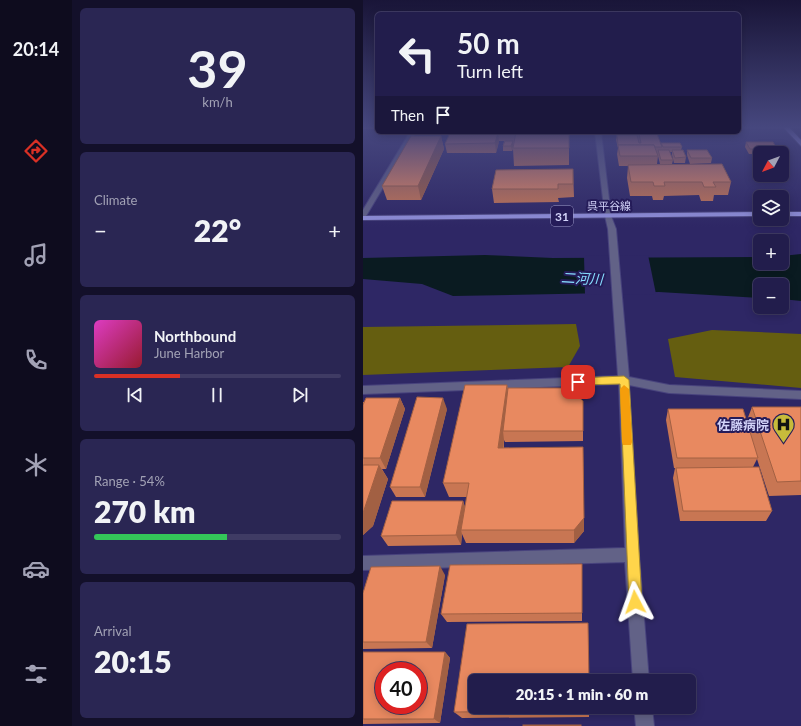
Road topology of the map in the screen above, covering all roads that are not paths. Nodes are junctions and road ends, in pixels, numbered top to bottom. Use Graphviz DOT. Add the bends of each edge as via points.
graph roads {
  1 [pos="397,160"];
  2 [pos="601,160"];
  3 [pos="753,214"];
  4 [pos="789,214"];
  5 [pos="801,214"];
  6 [pos="608,216"];
  7 [pos="363,217"];
  8 [pos="624,380"];
  9 [pos="363,390"];
  10 [pos="801,395"];
  11 [pos="632,555"];
  12 [pos="363,563"];
  13 [pos="640,674"];
  14 [pos="644,714"];
  15 [pos="645,726"];
  1 -- 7 [label="street"];
  2 -- 6 [label="street"];
  3 -- 6 [label="main road, 呉平谷線 / 31"];
  4 -- 5 [label="main road"];
  6 -- 7 [label="main road, 呉平谷線 / 31"];
  6 -- 8 [label="street" via="612,229"];
  8 -- 9 [label="street"];
  8 -- 10 [label="street" via="669,389"];
  8 -- 11 [label="street"];
  11 -- 12 [label="street"];
  11 -- 13 [label="street"];
  14 -- 15 [label="street"];
}
